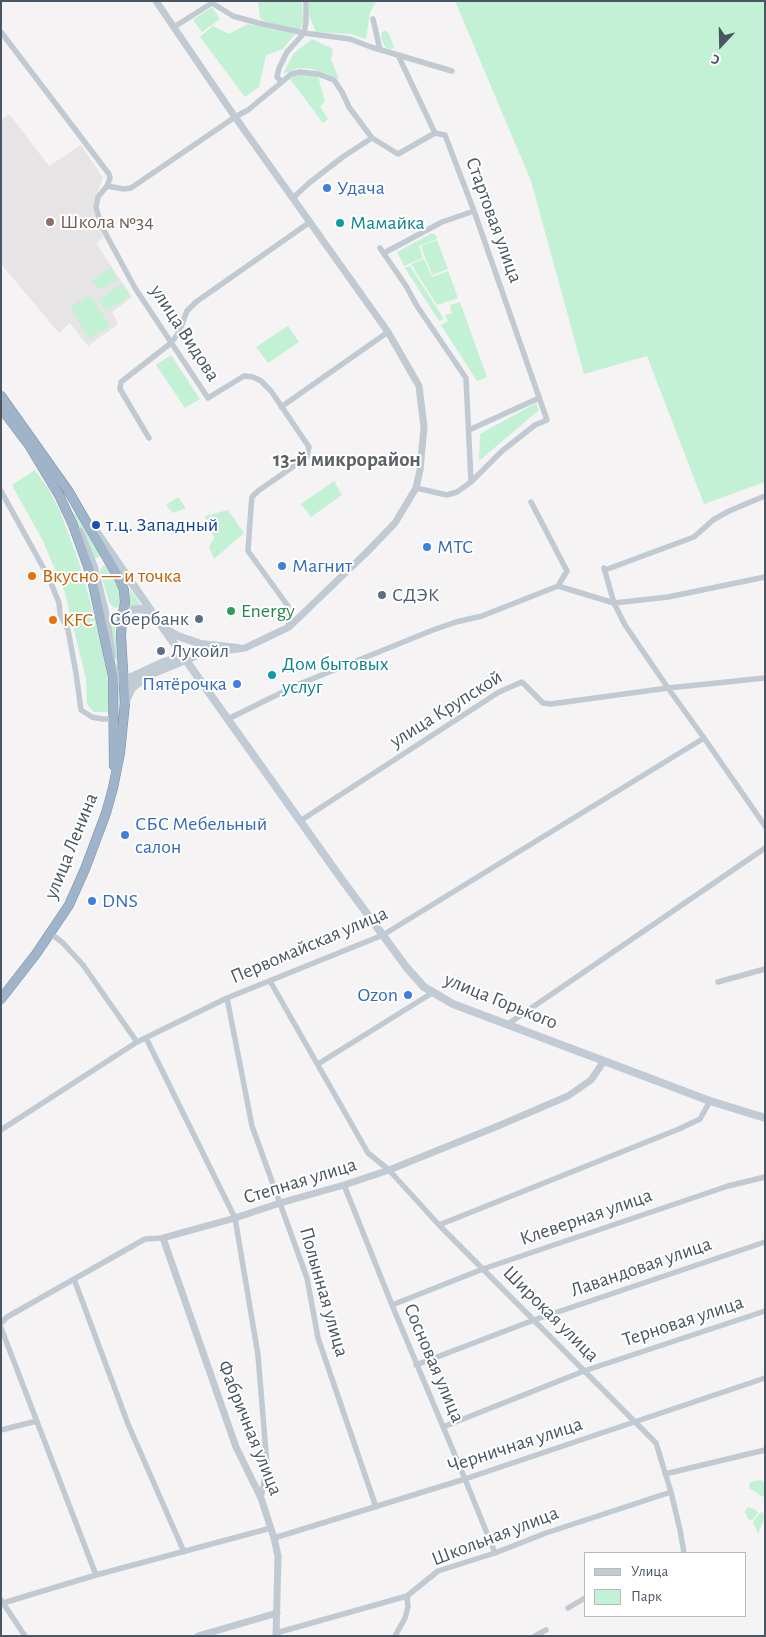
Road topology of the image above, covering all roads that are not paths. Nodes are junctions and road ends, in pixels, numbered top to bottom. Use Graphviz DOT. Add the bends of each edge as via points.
graph roads {
  1 [pos="156,1"];
  2 [pos="306,1"];
  3 [pos="373,19"];
  4 [pos="174,27"];
  5 [pos="1,32"];
  6 [pos="304,33"];
  7 [pos="380,50"];
  8 [pos="398,55"];
  9 [pos="452,71"];
  10 [pos="282,82"];
  11 [pos="235,117"];
  12 [pos="435,133"];
  13 [pos="372,138"];
  14 [pos="107,186"];
  15 [pos="293,198"];
  16 [pos="474,211"];
  17 [pos="310,222"];
  18 [pos="388,332"];
  19 [pos="171,343"];
  20 [pos="1,396"];
  21 [pos="539,398"];
  22 [pos="281,407"];
  23 [pos="1,408"];
  24 [pos="469,430"];
  25 [pos="20,434"];
  26 [pos="149,438"];
  27 [pos="471,482"];
  28 [pos="416,488"];
  29 [pos="1,491"];
  30 [pos="69,492"];
  31 [pos="765,496"];
  32 [pos="531,502"];
  33 [pos="765,577"];
  34 [pos="558,586"];
  35 [pos="614,603"];
  36 [pos="151,611"];
  37 [pos="122,617"];
  38 [pos="163,628"];
  39 [pos="289,628"];
  40 [pos="238,648"];
  41 [pos="200,654"];
  42 [pos="184,658"];
  43 [pos="143,678"];
  44 [pos="765,678"];
  45 [pos="124,681"];
  46 [pos="113,688"];
  47 [pos="668,688"];
  48 [pos="124,703"];
  49 [pos="114,719"];
  50 [pos="228,719"];
  51 [pos="704,738"];
  52 [pos="115,776"];
  53 [pos="300,821"];
  54 [pos="765,826"];
  55 [pos="765,848"];
  56 [pos="50,933"];
  57 [pos="383,935"];
  58 [pos="765,969"];
  59 [pos="270,981"];
  60 [pos="718,982"];
  61 [pos="432,993"];
  62 [pos="227,998"];
  63 [pos="1,999"];
  64 [pos="508,1024"];
  65 [pos="146,1038"];
  66 [pos="137,1042"];
  67 [pos="604,1061"];
  68 [pos="318,1064"];
  69 [pos="710,1101"];
  70 [pos="765,1118"];
  71 [pos="1,1130"];
  72 [pos="389,1170"];
  73 [pos="765,1177"];
  74 [pos="344,1185"];
  75 [pos="280,1203"];
  76 [pos="235,1218"];
  77 [pos="439,1225"];
  78 [pos="163,1238"];
  79 [pos="765,1242"];
  80 [pos="483,1269"];
  81 [pos="74,1279"];
  82 [pos="392,1305"];
  83 [pos="765,1310"];
  84 [pos="534,1320"];
  85 [pos="1,1323"];
  86 [pos="1,1328"];
  87 [pos="416,1365"];
  88 [pos="584,1371"];
  89 [pos="765,1378"];
  90 [pos="36,1421"];
  91 [pos="635,1422"];
  92 [pos="443,1427"];
  93 [pos="1,1430"];
  94 [pos="765,1450"];
  95 [pos="666,1474"];
  96 [pos="466,1479"];
  97 [pos="671,1492"];
  98 [pos="261,1498"];
  99 [pos="376,1507"];
  100 [pos="271,1528"];
  101 [pos="274,1538"];
  102 [pos="184,1552"];
  103 [pos="684,1552"];
  104 [pos="495,1553"];
  105 [pos="96,1575"];
  106 [pos="406,1596"];
  107 [pos="584,1599"];
  108 [pos="2,1601"];
  109 [pos="568,1608"];
  110 [pos="277,1612"];
  111 [pos="546,1630"];
  112 [pos="276,1634"];
  113 [pos="25,1636"];
  114 [pos="198,1636"];
  115 [pos="395,1636"];
  116 [pos="534,1636"];
  1 -- 4 [label="street"];
  2 -- 6 [label="street"];
  3 -- 7 [label="street"];
  4 -- 6 [label="street" via="212,2 234,16"];
  4 -- 11 [label="street"];
  5 -- 14 [label="street" via="109,174"];
  6 -- 7 [label="street" via="350,39"];
  6 -- 10 [label="street" via="287,52 279,68 277,77"];
  7 -- 8 [label="street"];
  8 -- 9 [label="street"];
  8 -- 12 [label="street, Стартовая улица"];
  10 -- 11 [label="street"];
  10 -- 13 [label="street" via="291,74 300,72 334,80"];
  11 -- 14 [label="street" via="131,188 124,190"];
  11 -- 15 [label="street"];
  12 -- 13 [label="street" via="398,154"];
  12 -- 16 [label="street, Стартовая улица" via="445,135"];
  13 -- 15 [label="street" via="344,156"];
  14 -- 19 [label="street, улица Видова" via="98,197 96,207 101,226 135,288"];
  15 -- 17 [label="street"];
  16 -- 21 [label="street, Стартовая улица"];
  16 -- 24 [label="street" via="382,250 466,378"];
  17 -- 18 [label="street"];
  17 -- 19 [label="street" via="196,302 187,311"];
  18 -- 22 [label="street"];
  18 -- 28 [label="street" via="419,386 424,427"];
  19 -- 22 [label="street, улица Видова" via="208,398 244,376 253,377 271,391"];
  19 -- 26 [label="street" via="121,382 120,388"];
  20 -- 30 [label="highway"];
  21 -- 24 [label="street"];
  21 -- 27 [label="street, Стартовая улица" via="547,420 502,451"];
  22 -- 39 [label="street, улица Видова" via="308,447 307,457 252,498 248,551 288,606"];
  23 -- 25 [label="highway"];
  24 -- 27 [label="street"];
  25 -- 45 [label="main road" via="28,438 77,526 96,576 115,671 118,679"];
  25 -- 46 [label="highway" via="59,495 73,525 91,575"];
  27 -- 28 [label="street" via="458,492 447,495"];
  28 -- 39 [label="street" via="395,524"];
  29 -- 49 [label="street" via="59,603 60,614 68,630 80,710 97,718"];
  30 -- 36 [label="main road"];
  30 -- 37 [label="highway" via="120,580 125,603"];
  31 -- 35 [label="street" via="713,520 694,537 604,569"];
  32 -- 34 [label="street" via="567,571"];
  33 -- 35 [label="street" via="668,597"];
  34 -- 35 [label="street"];
  34 -- 50 [label="street" via="482,616 415,637 297,685"];
  35 -- 47 [label="street" via="625,625"];
  36 -- 37 [label="main road" via="129,610"];
  36 -- 38 [label="main road"];
  37 -- 45 [label="highway"];
  38 -- 40 [label="main road" via="201,644"];
  38 -- 42 [label="main road"];
  39 -- 40 [label="street"];
  40 -- 41 [label="street"];
  41 -- 42 [label="main road"];
  42 -- 43 [label="main road"];
  42 -- 45 [label="main road" via="164,662"];
  42 -- 50 [label="main road, улица Горького"];
  43 -- 45 [label="main road"];
  43 -- 48 [label="main road" via="132,688"];
  44 -- 47 [label="street, улица Крупской"];
  45 -- 46 [label="main road"];
  45 -- 48 [label="highway"];
  46 -- 49 [label="highway"];
  47 -- 51 [label="street"];
  47 -- 53 [label="street, улица Крупской" via="550,704 543,703 522,682 499,692"];
  48 -- 52 [label="highway"];
  49 -- 52 [label="highway"];
  50 -- 53 [label="main road, улица Горького"];
  51 -- 54 [label="street"];
  51 -- 57 [label="street, Первомайская улица"];
  52 -- 56 [label="highway, улица Ленина" via="106,813 85,870 69,905"];
  53 -- 57 [label="main road, улица Горького"];
  55 -- 64 [label="street"];
  56 -- 63 [label="highway, улица Ленина"];
  56 -- 66 [label="street" via="83,964"];
  57 -- 59 [label="street, Первомайская улица"];
  57 -- 61 [label="main road, улица Горького" via="407,968"];
  58 -- 60 [label="street"];
  59 -- 62 [label="street, Первомайская улица"];
  59 -- 68 [label="street, Широкая улица"];
  61 -- 64 [label="main road, улица Горького"];
  61 -- 68 [label="street"];
  62 -- 65 [label="street, Первомайская улица"];
  62 -- 75 [label="street, Полынная улица" via="252,1126"];
  64 -- 67 [label="main road, улица Горького"];
  65 -- 66 [label="street, Первомайская улица"];
  65 -- 76 [label="street"];
  66 -- 71 [label="street, Первомайская улица"];
  67 -- 69 [label="main road, улица Горького"];
  67 -- 72 [label="street, Степная улица" via="591,1080 568,1096"];
  68 -- 72 [label="street, Широкая улица" via="368,1153"];
  69 -- 70 [label="main road, улица Горького"];
  69 -- 77 [label="street" via="700,1119 679,1130"];
  72 -- 74 [label="street, Степная улица"];
  72 -- 77 [label="street, Широкая улица"];
  73 -- 80 [label="street, Клеверная улица" via="728,1186"];
  74 -- 75 [label="street, Степная улица"];
  74 -- 82 [label="street, Сосновая улица"];
  75 -- 76 [label="street, Степная улица"];
  75 -- 99 [label="street, Полынная улица" via="307,1278 318,1338"];
  76 -- 78 [label="street, Степная улица"];
  76 -- 98 [label="street" via="258,1355 267,1465"];
  77 -- 80 [label="street, Широкая улица"];
  78 -- 81 [label="street, Степная улица" via="145,1239"];
  78 -- 98 [label="street, Фабричная улица" via="236,1447"];
  79 -- 84 [label="street, Лавандовая улица"];
  80 -- 82 [label="street, Клеверная улица"];
  80 -- 84 [label="street, Широкая улица"];
  81 -- 85 [label="street, Степная улица"];
  81 -- 102 [label="street" via="128,1424"];
  82 -- 87 [label="street, Сосновая улица"];
  83 -- 88 [label="street, Терновая улица"];
  84 -- 87 [label="street, Лавандовая улица"];
  84 -- 88 [label="street, Широкая улица"];
  86 -- 90 [label="street"];
  87 -- 92 [label="street, Сосновая улица"];
  88 -- 91 [label="street, Широкая улица"];
  88 -- 92 [label="street, Терновая улица"];
  89 -- 91 [label="street, Черничная улица"];
  90 -- 93 [label="street"];
  90 -- 105 [label="street"];
  91 -- 95 [label="street, Широкая улица" via="656,1443"];
  91 -- 96 [label="street, Черничная улица"];
  92 -- 96 [label="street, Сосновая улица"];
  94 -- 95 [label="street"];
  95 -- 97 [label="street, Широкая улица"];
  96 -- 99 [label="street, Черничная улица"];
  96 -- 104 [label="street, Сосновая улица"];
  97 -- 103 [label="street, Широкая улица"];
  97 -- 104 [label="street, Школьная улица"];
  98 -- 100 [label="street, Фабричная улица"];
  99 -- 101 [label="street, Черничная улица"];
  100 -- 101 [label="street, Фабричная улица"];
  100 -- 102 [label="street"];
  101 -- 110 [label="street, Фабричная улица" via="278,1556"];
  102 -- 105 [label="street"];
  104 -- 106 [label="street, Школьная улица" via="438,1572"];
  105 -- 108 [label="street"];
  106 -- 112 [label="street, Школьная улица"];
  106 -- 115 [label="street" via="405,1618"];
  107 -- 109 [label="street"];
  108 -- 113 [label="street"];
  110 -- 112 [label="street, Фабричная улица"];
  110 -- 114 [label="street"];
  111 -- 116 [label="street"];
}
